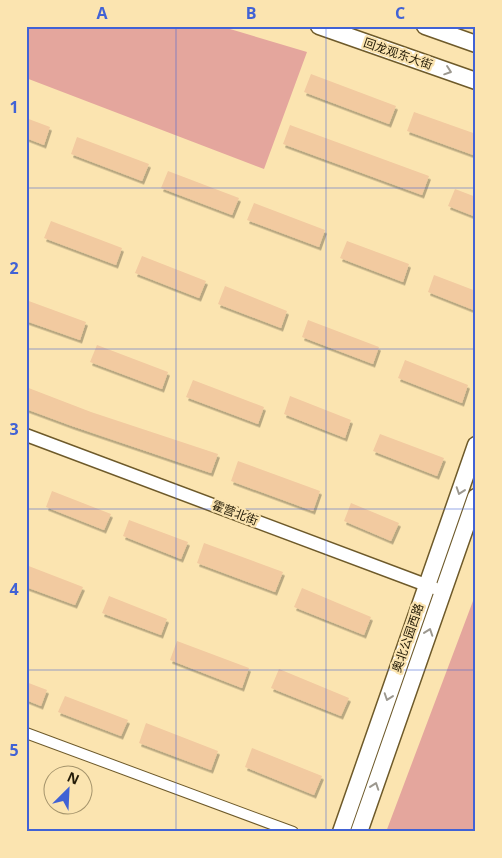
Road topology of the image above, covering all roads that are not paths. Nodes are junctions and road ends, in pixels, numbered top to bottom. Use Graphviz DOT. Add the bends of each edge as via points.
graph roads {
  1 [pos="319,26"];
  2 [pos="425,26"];
  3 [pos="476,44"];
  4 [pos="476,81"];
  5 [pos="26,435"];
  6 [pos="476,445"];
  7 [pos="476,497"];
  8 [pos="427,585"];
  9 [pos="443,591"];
  10 [pos="26,733"];
  11 [pos="293,832"];
  12 [pos="341,832"];
  13 [pos="359,832"];
  1 -- 4 [label="main road, 回龙观东大街, one-way"];
  2 -- 3 [label="main road"];
  5 -- 8 [label="street, 霍营北街"];
  6 -- 8 [label="main road, 奥北公园西路, one-way"];
  7 -- 9 [label="main road, 奥北公园西路"];
  8 -- 9 [label="street, 霍营北街"];
  8 -- 12 [label="main road, 奥北公园西路, one-way"];
  13 -- 9 [label="main road, 奥北公园西路, one-way"];
  10 -- 11 [label="street"];
}
